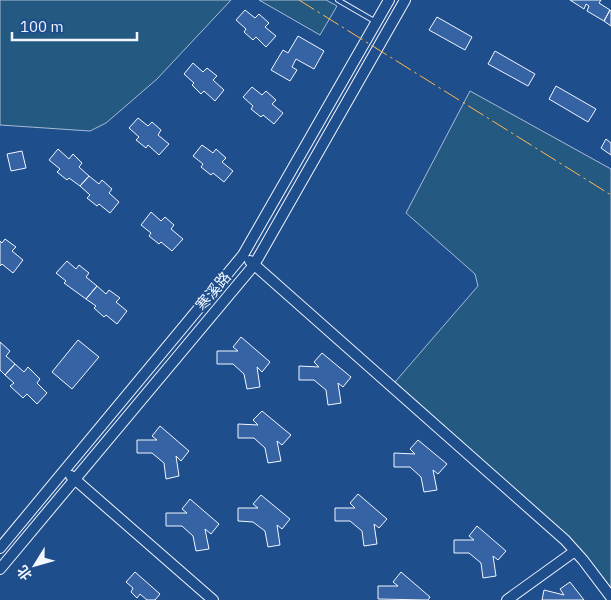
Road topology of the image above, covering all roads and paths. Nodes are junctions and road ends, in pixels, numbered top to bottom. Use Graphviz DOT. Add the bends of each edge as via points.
graph roads {
  1 [pos="338,0"];
  2 [pos="389,0"];
  3 [pos="405,0"];
  4 [pos="376,22"];
  5 [pos="243,255"];
  6 [pos="254,265"];
  7 [pos="64,470"];
  8 [pos="75,480"];
  9 [pos="0,548"];
  10 [pos="575,551"];
  11 [pos="0,570"];
  12 [pos="611,597"];
  13 [pos="213,600"];
  14 [pos="507,600"];
  1 -- 4 [label="lane"];
  2 -- 4 [label="main road, 寒溪路"];
  3 -- 6 [label="main road, 寒溪路"];
  4 -- 5 [label="main road, 寒溪路"];
  5 -- 6 [label="main road"];
  5 -- 7 [label="main road, 寒溪路"];
  6 -- 8 [label="main road, 寒溪路"];
  6 -- 10 [label="main road"];
  7 -- 8 [label="main road"];
  7 -- 9 [label="main road, 寒溪路"];
  8 -- 11 [label="main road, 寒溪路"];
  8 -- 13 [label="main road"];
  10 -- 12 [label="main road"];
  10 -- 14 [label="main road"];
}
